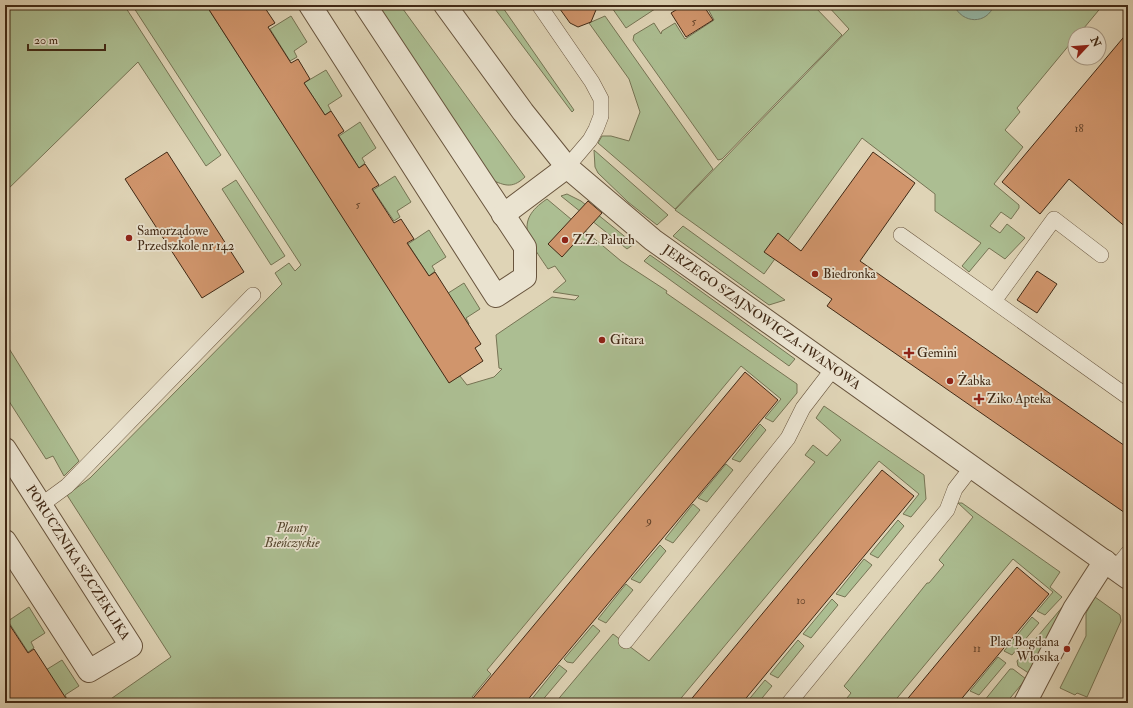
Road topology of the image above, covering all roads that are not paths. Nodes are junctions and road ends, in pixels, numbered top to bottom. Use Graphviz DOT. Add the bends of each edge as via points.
graph roads {
  1 [pos="310,5"];
  2 [pos="365,5"];
  3 [pos="445,5"];
  4 [pos="539,5"];
  5 [pos="568,167"];
  6 [pos="503,215"];
  7 [pos="901,235"];
  8 [pos="1101,255"];
  9 [pos="253,295"];
  10 [pos="994,301"];
  11 [pos="832,369"];
  12 [pos="1128,397"];
  13 [pos="5,449"];
  14 [pos="972,467"];
  15 [pos="41,505"];
  16 [pos="5,541"];
  17 [pos="1119,565"];
  18 [pos="626,641"];
  19 [pos="789,703"];
  20 [pos="1025,703"];
  1 -- 6 [label="street" via="496,296 525,277 525,247"];
  2 -- 6 [label="street"];
  3 -- 5 [label="street, JERZEGO SZAJNOWICZA-IWANOWA" via="523,112"];
  4 -- 5 [label="lane" via="601,99 602,116 596,129"];
  5 -- 6 [label="street"];
  5 -- 11 [label="street, JERZEGO SZAJNOWICZA-IWANOWA" via="653,240"];
  7 -- 10 [label="lane"];
  8 -- 10 [label="lane" via="1054,219"];
  9 -- 15 [label="lane" via="67,486"];
  10 -- 12 [label="lane"];
  11 -- 14 [label="street, JERZEGO SZAJNOWICZA-IWANOWA"];
  11 -- 18 [label="lane" via="803,408 788,438"];
  13 -- 15 [label="street, PORUCZNIKA SZCZEKLIKA"];
  14 -- 17 [label="street, JERZEGO SZAJNOWICZA-IWANOWA"];
  14 -- 19 [label="lane" via="955,489 947,510"];
  15 -- 16 [label="street, PORUCZNIKA SZCZEKLIKA" via="131,646 89,671"];
  17 -- 20 [label="street" via="1074,609"];
}
